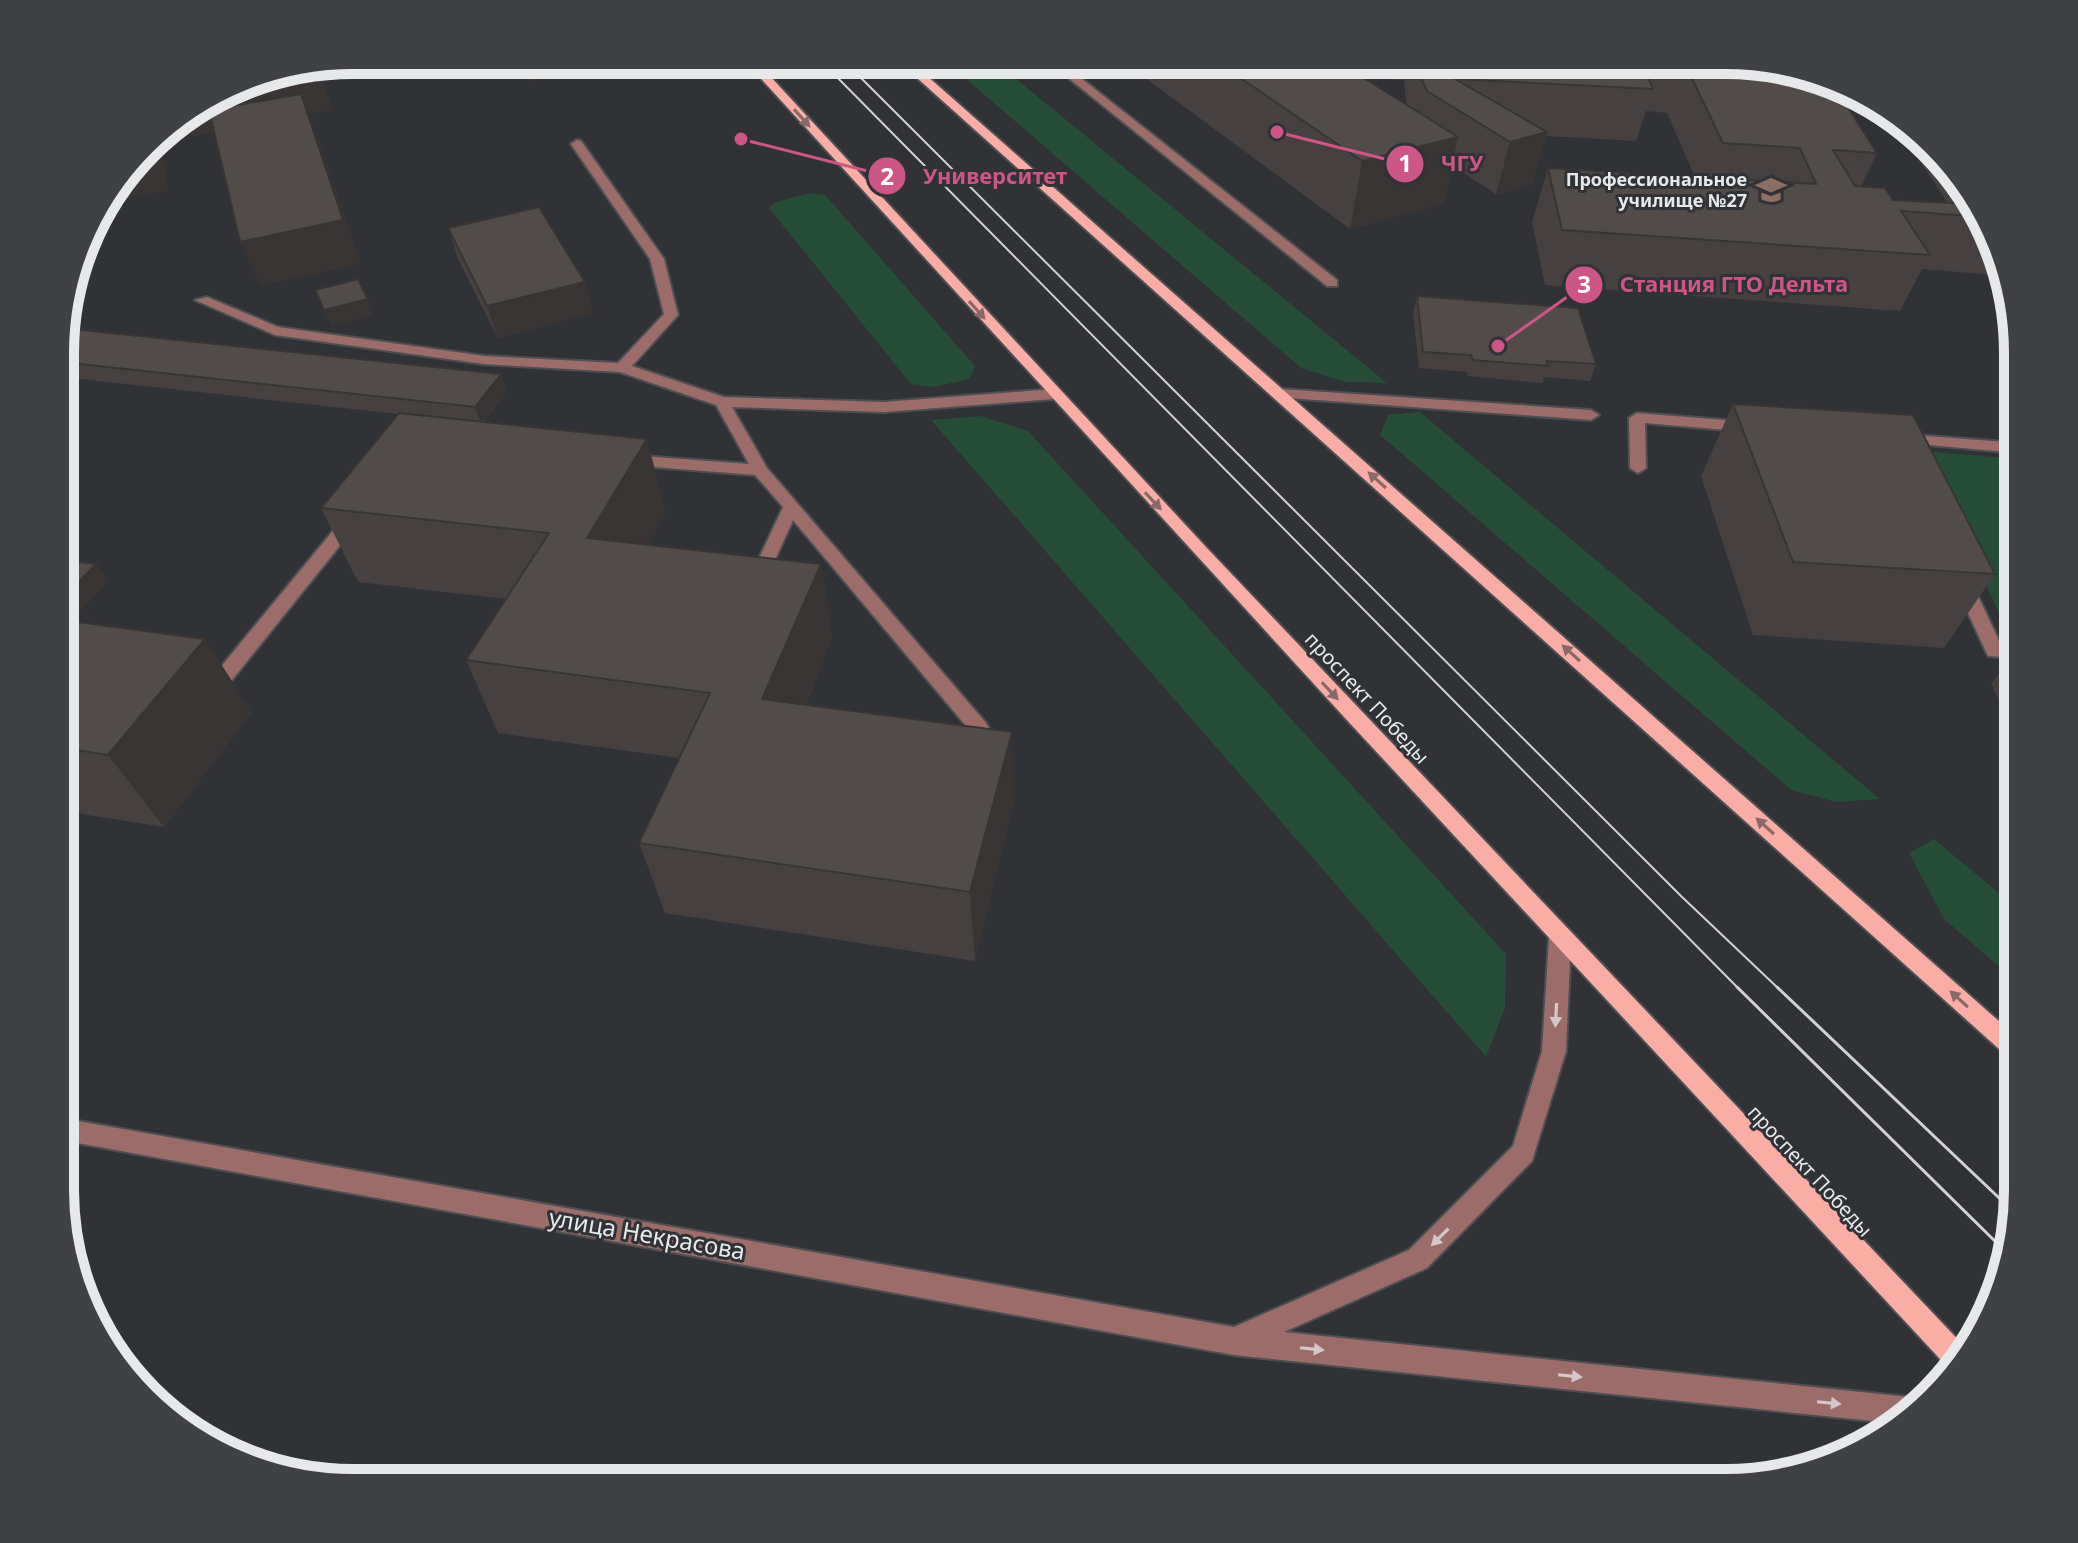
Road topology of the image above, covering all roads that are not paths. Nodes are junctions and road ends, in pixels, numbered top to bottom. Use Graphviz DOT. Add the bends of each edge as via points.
graph roads {
  1 [pos="763,75"];
  2 [pos="919,75"];
  3 [pos="1070,75"];
  4 [pos="577,144"];
  5 [pos="1332,283"];
  6 [pos="202,300"];
  7 [pos="622,368"];
  8 [pos="1054,394"];
  9 [pos="1280,394"];
  10 [pos="722,402"];
  11 [pos="1591,415"];
  12 [pos="1774,429"];
  13 [pos="1893,442"];
  14 [pos="2003,447"];
  15 [pos="602,458"];
  16 [pos="1638,468"];
  17 [pos="760,470"];
  18 [pos="364,505"];
  19 [pos="791,507"];
  20 [pos="1955,566"];
  21 [pos="753,592"];
  22 [pos="2003,651"];
  23 [pos="180,668"];
  24 [pos="979,728"];
  25 [pos="1560,938"];
  26 [pos="2003,1039"];
  27 [pos="75,1132"];
  28 [pos="1234,1341"];
  29 [pos="1951,1353"];
  30 [pos="1896,1410"];
  1 -- 8 [label="main road, проспект Победы, one-way"];
  2 -- 9 [label="main road"];
  3 -- 5 [label="street"];
  4 -- 7 [label="street" via="657,259 671,315"];
  6 -- 7 [label="street" via="275,331 484,360"];
  7 -- 10 [label="street"];
  8 -- 10 [label="street" via="884,407"];
  8 -- 25 [label="main road, проспект Победы, one-way"];
  9 -- 11 [label="street"];
  26 -- 9 [label="main road, one-way"];
  10 -- 17 [label="street"];
  12 -- 16 [label="street" via="1637,418"];
  13 -- 14 [label="street"];
  15 -- 17 [label="street"];
  17 -- 19 [label="street"];
  18 -- 23 [label="street" via="225,675"];
  19 -- 21 [label="street"];
  19 -- 24 [label="street"];
  20 -- 22 [label="street" via="1995,651"];
  25 -- 28 [label="street, one-way" via="1554,1051 1523,1153 1418,1259"];
  25 -- 29 [label="main road, проспект Победы"];
  27 -- 28 [label="street, улица Некрасова"];
  28 -- 30 [label="street, улица Некрасова, one-way"];
}
